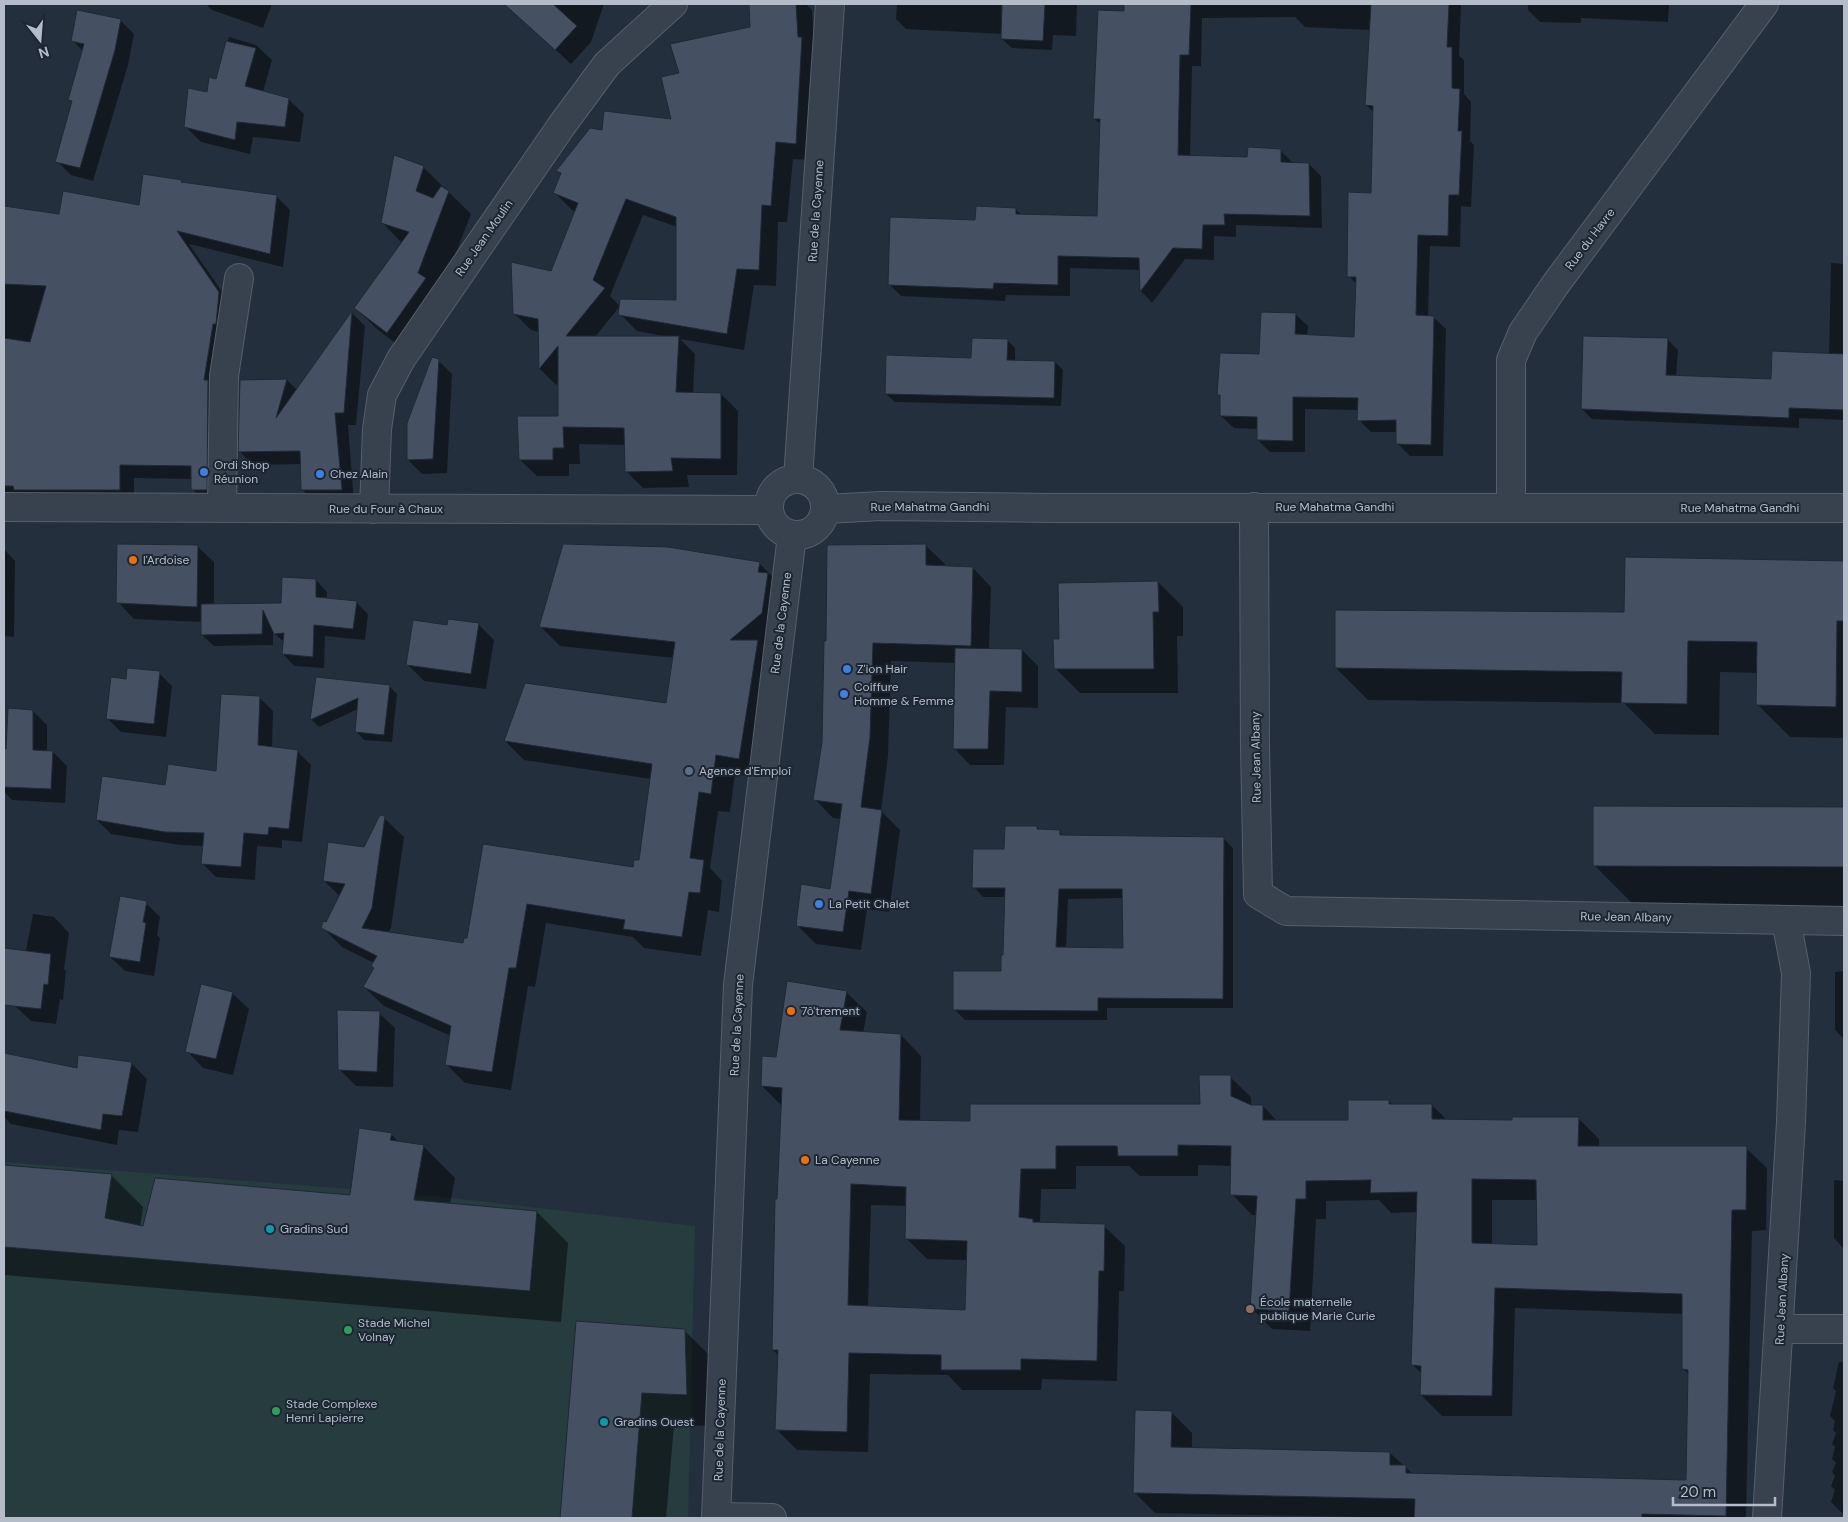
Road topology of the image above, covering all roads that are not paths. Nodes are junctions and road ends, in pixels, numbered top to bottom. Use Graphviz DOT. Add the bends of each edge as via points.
graph roads {
  1 [pos="673,4"];
  2 [pos="830,4"];
  3 [pos="1764,4"];
  4 [pos="239,278"];
  5 [pos="798,479"];
  6 [pos="4,507"];
  7 [pos="1254,507"];
  8 [pos="222,508"];
  9 [pos="1510,508"];
  10 [pos="1844,508"];
  11 [pos="374,509"];
  12 [pos="826,509"];
  13 [pos="769,510"];
  14 [pos="792,535"];
  15 [pos="1786,920"];
  16 [pos="1844,921"];
  17 [pos="1780,1329"];
  18 [pos="1844,1329"];
  19 [pos="716,1518"];
  20 [pos="772,1518"];
  21 [pos="1767,1518"];
  1 -- 11 [label="street, Rue Jean Moulin" via="607,64 401,359 382,395 377,429"];
  2 -- 5 [label="street, Rue de la Cayenne"];
  3 -- 9 [label="street, Rue du Havre" via="1523,332 1511,360"];
  4 -- 8 [label="street" via="224,376"];
  5 -- 12 [label="street" via="818,488"];
  5 -- 13 [label="street" via="778,486 770,499"];
  6 -- 8 [label="street, Rue du Four à Chaux"];
  7 -- 9 [label="street, Rue Mahatma Gandhi"];
  7 -- 12 [label="street, Rue Mahatma Gandhi" via="881,506"];
  7 -- 15 [label="street, Rue Jean Albany" via="1258,894 1286,911"];
  8 -- 11 [label="street, Rue du Four à Chaux"];
  9 -- 10 [label="street, Rue Mahatma Gandhi"];
  11 -- 13 [label="street, Rue du Four à Chaux"];
  12 -- 14 [label="street" via="815,530"];
  13 -- 14 [label="street" via="772,522 784,533"];
  14 -- 19 [label="street, Rue de la Cayenne" via="738,985"];
  15 -- 16 [label="street"];
  15 -- 17 [label="street, Rue Jean Albany" via="1796,973"];
  17 -- 18 [label="street"];
  17 -- 21 [label="street, Rue Jean Albany"];
  19 -- 20 [label="street"];
}
